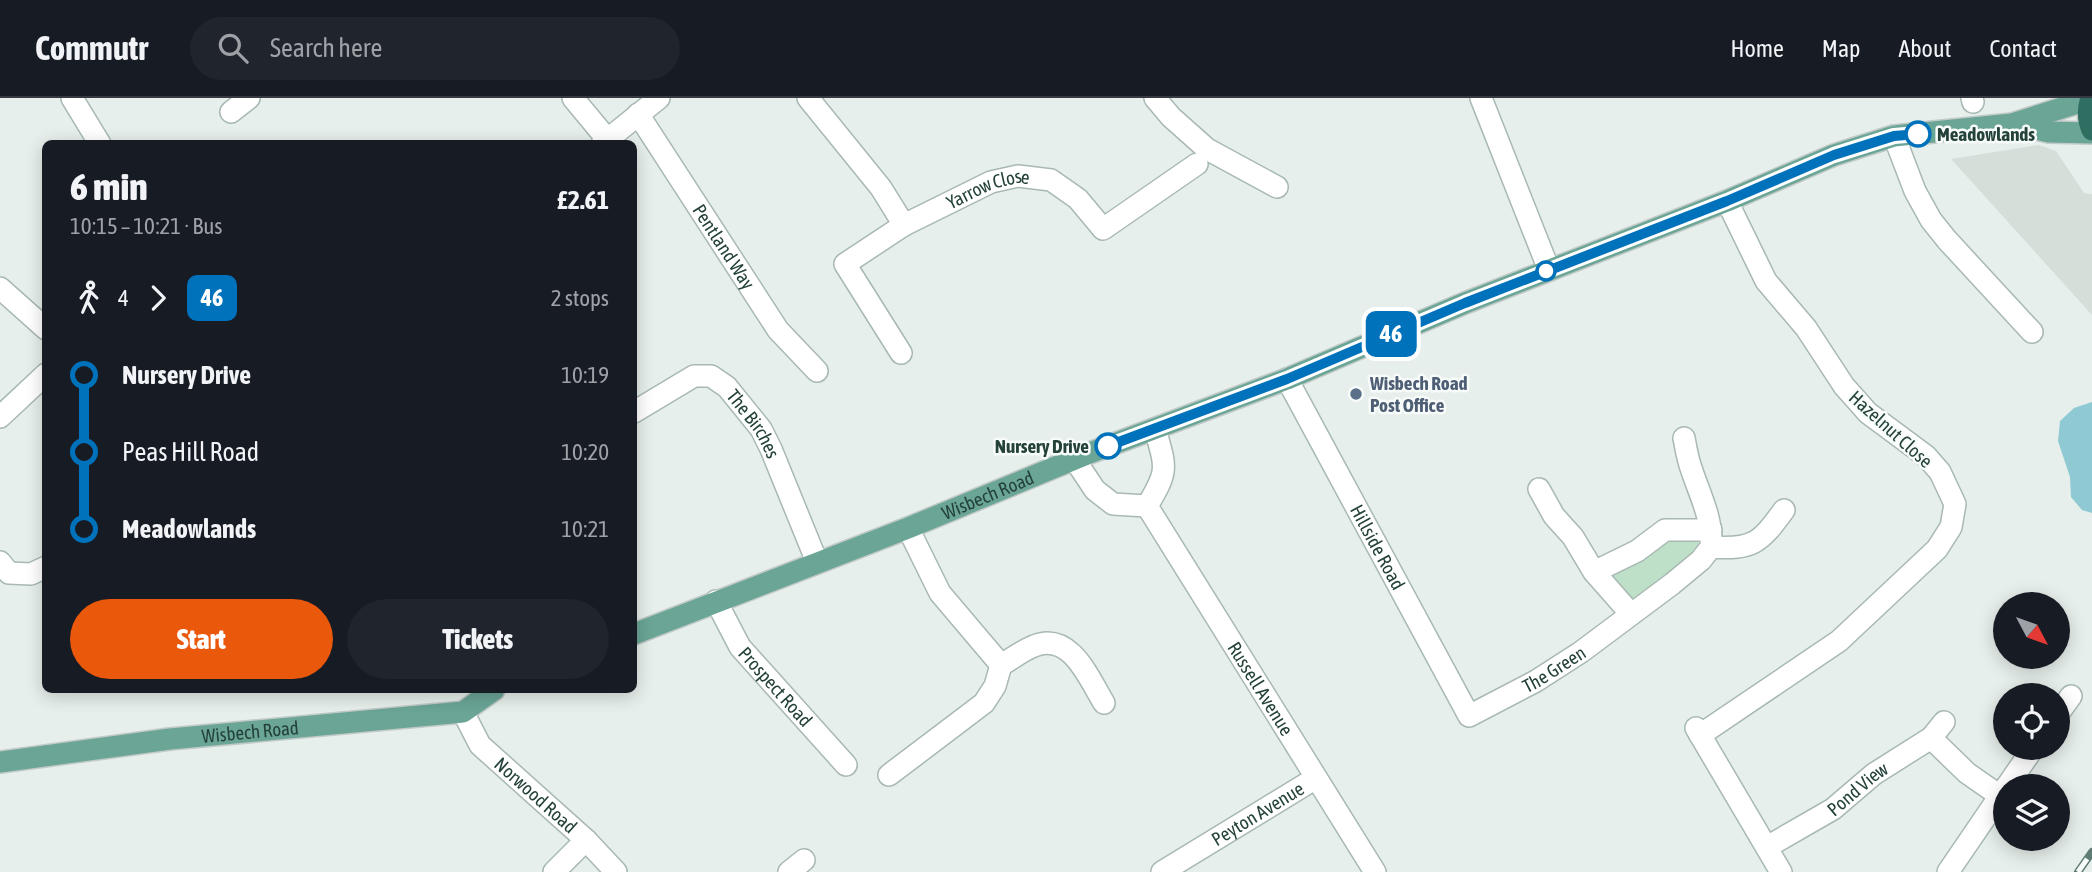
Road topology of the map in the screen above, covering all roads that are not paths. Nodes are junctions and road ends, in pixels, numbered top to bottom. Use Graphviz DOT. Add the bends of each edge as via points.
graph roads {
  1 [pos="72,98"];
  2 [pos="249,98"];
  3 [pos="573,98"];
  4 [pos="808,98"];
  5 [pos="1155,98"];
  6 [pos="1481,98"];
  7 [pos="2090,99"];
  8 [pos="648,107"];
  9 [pos="231,113"];
  10 [pos="2012,124"];
  11 [pos="2092,132"];
  12 [pos="1894,136"];
  13 [pos="98,140"];
  14 [pos="604,140"];
  15 [pos="606,140"];
  16 [pos="1197,164"];
  17 [pos="1277,187"];
  18 [pos="1727,201"];
  19 [pos="904,225"];
  20 [pos="1549,270"];
  21 [pos="0,288"];
  22 [pos="773,295"];
  23 [pos="42,325"];
  24 [pos="2032,332"];
  25 [pos="901,354"];
  26 [pos="817,370"];
  27 [pos="42,378"];
  28 [pos="1287,379"];
  29 [pos="637,410"];
  30 [pos="0,417"];
  31 [pos="1155,429"];
  32 [pos="1684,438"];
  33 [pos="1075,460"];
  34 [pos="1539,489"];
  35 [pos="1147,506"];
  36 [pos="1784,510"];
  37 [pos="908,527"];
  38 [pos="1711,538"];
  39 [pos="0,562"];
  40 [pos="817,562"];
  41 [pos="42,569"];
  42 [pos="1594,572"];
  43 [pos="716,601"];
  44 [pos="1631,614"];
  45 [pos="637,633"];
  46 [pos="1001,665"];
  47 [pos="490,693"];
  48 [pos="1104,703"];
  49 [pos="463,712"];
  50 [pos="1469,716"];
  51 [pos="0,762"];
  52 [pos="846,765"];
  53 [pos="889,775"];
  54 [pos="1316,778"];
  55 [pos="1993,785"];
  56 [pos="1993,806"];
  57 [pos="586,840"];
  58 [pos="1767,847"];
  59 [pos="554,872"];
  60 [pos="616,872"];
  61 [pos="1162,872"];
  62 [pos="1375,872"];
  63 [pos="1781,872"];
  64 [pos="1948,872"];
  1 -- 13 [label="street"];
  2 -- 9 [label="street"];
  3 -- 14 [label="street"];
  4 -- 19 [label="street" via="881,188"];
  5 -- 17 [label="street" via="1207,149"];
  6 -- 20 [label="street"];
  7 -- 10 [label="main road, Wisbech Road"];
  7 -- 11 [label="highway" via="2087,110"];
  8 -- 15 [label="street"];
  8 -- 22 [label="street"];
  8 -- 26 [label="street, Pentland Way" via="778,330"];
  10 -- 11 [label="main road, Wisbech Road" via="2049,132"];
  10 -- 12 [label="main road, Wisbech Road"];
  12 -- 18 [label="main road, Wisbech Road" via="1834,155"];
  12 -- 24 [label="street" via="1914,191 1931,220"];
  16 -- 19 [label="street, Yarrow Close" via="1104,229 1078,199 1051,180 1018,176 992,182"];
  18 -- 20 [label="main road, Wisbech Road"];
  18 -- 58 [label="street, Hazelnut Close" via="1766,281 1806,328 1844,386 1868,413 1926,456 1940,472 1955,504 1951,527 1937,549 1839,641 1698,732"];
  19 -- 25 [label="street" via="845,264"];
  20 -- 28 [label="main road, Wisbech Road"];
  21 -- 23 [label="street"];
  27 -- 30 [label="street"];
  28 -- 31 [label="main road, Wisbech Road"];
  28 -- 50 [label="street, Hillside Road"];
  29 -- 40 [label="street, The Birches" via="694,376 711,376 727,387 761,429"];
  31 -- 33 [label="main road, Wisbech Road"];
  31 -- 35 [label="street" via="1164,461 1163,476"];
  32 -- 38 [label="street"];
  33 -- 35 [label="street" via="1095,491 1113,505"];
  33 -- 37 [label="main road, Wisbech Road"];
  34 -- 42 [label="street"];
  35 -- 54 [label="street, Russell Avenue"];
  36 -- 38 [label="street" via="1754,543 1735,548"];
  37 -- 40 [label="main road, Wisbech Road"];
  37 -- 46 [label="street" via="940,593"];
  38 -- 42 [label="street" via="1665,530 1637,551"];
  38 -- 44 [label="street, The Green" via="1692,568"];
  39 -- 41 [label="street" via="9,573 31,574"];
  40 -- 43 [label="main road, Wisbech Road"];
  42 -- 44 [label="street"];
  43 -- 45 [label="main road, Wisbech Road"];
  43 -- 52 [label="street, Prospect Road" via="740,647"];
  44 -- 50 [label="street, The Green" via="1536,681"];
  46 -- 48 [label="street" via="1035,645 1055,642 1073,654"];
  46 -- 53 [label="street" via="984,703"];
  47 -- 49 [label="main road"];
  49 -- 51 [label="main road, Wisbech Road" via="170,739"];
  49 -- 57 [label="street, Norwood Road" via="481,745"];
  54 -- 61 [label="street, Peyton Avenue"];
  54 -- 62 [label="street, Russell Avenue"];
  55 -- 58 [label="street, Pond View" via="1967,773 1937,730 1833,809"];
  56 -- 64 [label="street"];
  57 -- 59 [label="street"];
  57 -- 60 [label="street, Norwood Road"];
  58 -- 63 [label="street"];
}
